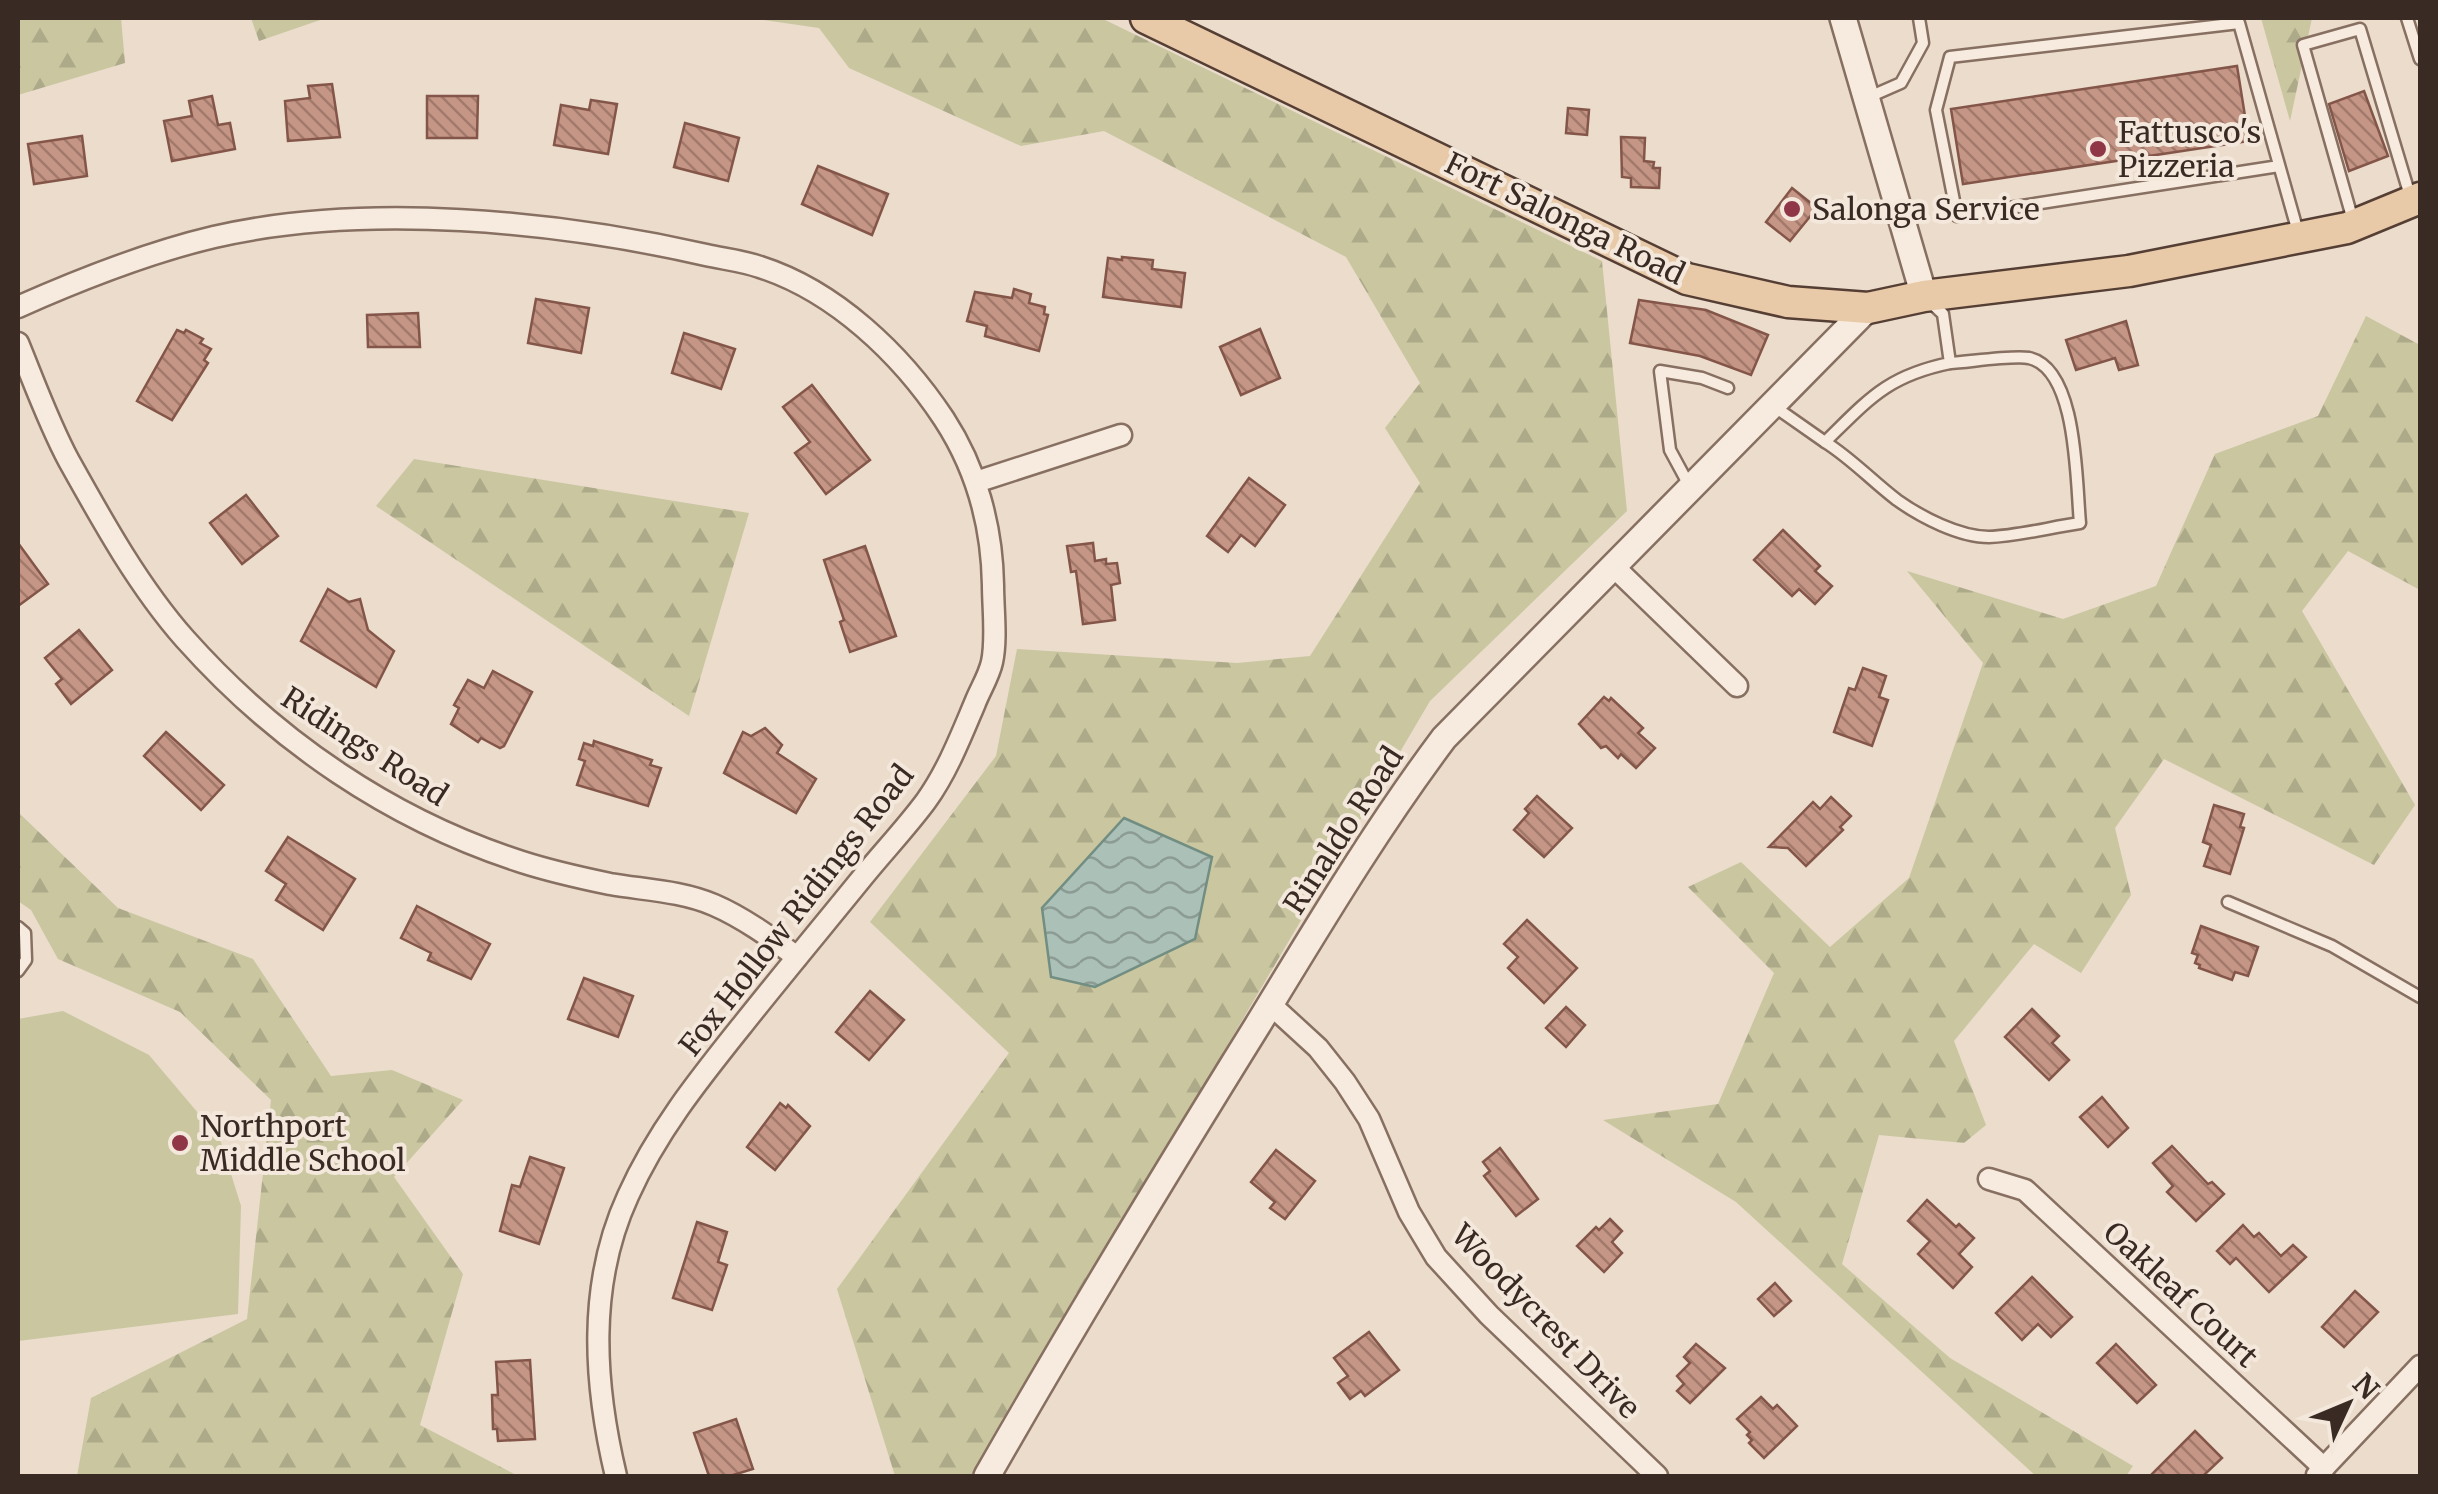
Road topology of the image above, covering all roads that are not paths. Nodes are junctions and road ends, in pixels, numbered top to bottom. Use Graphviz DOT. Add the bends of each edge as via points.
graph roads {
  1 [pos="1146,18"];
  2 [pos="1844,18"];
  3 [pos="1919,18"];
  4 [pos="2407,18"];
  5 [pos="2420,60"];
  6 [pos="1868,98"];
  7 [pos="2280,166"];
  8 [pos="2416,200"];
  9 [pos="2354,225"];
  10 [pos="2300,238"];
  11 [pos="1924,296"];
  12 [pos="18,308"];
  13 [pos="1868,308"];
  14 [pos="18,344"];
  15 [pos="1950,363"];
  16 [pos="1728,388"];
  17 [pos="1772,405"];
  18 [pos="1122,435"];
  19 [pos="1825,442"];
  20 [pos="976,482"];
  21 [pos="1691,488"];
  22 [pos="1613,566"];
  23 [pos="1737,686"];
  24 [pos="2228,902"];
  25 [pos="18,927"];
  26 [pos="797,957"];
  27 [pos="18,971"];
  28 [pos="2420,997"];
  29 [pos="1270,1004"];
  30 [pos="1989,1179"];
  31 [pos="2420,1366"];
  32 [pos="2320,1472"];
  33 [pos="616,1476"];
  34 [pos="987,1476"];
  35 [pos="1657,1476"];
  1 -- 13 [label="main road, Fort Salonga Road" via="1687,279 1788,302"];
  2 -- 6 [label="street"];
  3 -- 6 [label="lane" via="1923,43 1902,83"];
  4 -- 5 [label="lane"];
  6 -- 11 [label="street"];
  7 -- 7 [label="lane" via="2239,24 1950,57 1936,110 1957,216"];
  7 -- 10 [label="lane"];
  8 -- 9 [label="main road, Fort Salonga Road"];
  8 -- 9 [label="lane" via="2360,29 2302,45"];
  9 -- 10 [label="main road, Fort Salonga Road"];
  10 -- 11 [label="main road, Fort Salonga Road" via="2128,272"];
  11 -- 13 [label="main road, Fort Salonga Road"];
  11 -- 15 [label="lane" via="1943,314"];
  12 -- 20 [label="street, Fox Hollow Ridings Road" via="147,256 290,224 454,219 690,251 763,268 828,300 879,341 927,392"];
  13 -- 17 [label="street, Rinaldo Road"];
  14 -- 26 [label="street, Ridings Road" via="67,458 126,557 183,636 253,709 384,802 458,840 526,864 713,904"];
  15 -- 19 [label="lane" via="1884,385"];
  15 -- 19 [label="lane" via="2029,358 2055,377 2066,400 2080,523 1987,537 1960,532 1898,500"];
  16 -- 21 [label="lane" via="1660,371 1670,450"];
  17 -- 19 [label="lane"];
  17 -- 21 [label="street, Rinaldo Road"];
  18 -- 20 [label="street"];
  20 -- 26 [label="street, Fox Hollow Ridings Road" via="992,554 992,661 928,798"];
  21 -- 22 [label="street, Rinaldo Road"];
  22 -- 23 [label="street"];
  22 -- 29 [label="street, Rinaldo Road" via="1444,738 1363,852"];
  24 -- 28 [label="lane" via="2332,946"];
  25 -- 27 [label="lane" via="26,933 26,960"];
  26 -- 33 [label="street, Fox Hollow Ridings Road" via="660,1131 625,1201 596,1336 602,1414"];
  29 -- 34 [label="street, Rinaldo Road"];
  29 -- 35 [label="street, Woodycrest Drive" via="1345,1082 1436,1257"];
  30 -- 32 [label="street, Oakleaf Court" via="2025,1190"];
  31 -- 32 [label="street"];
}
